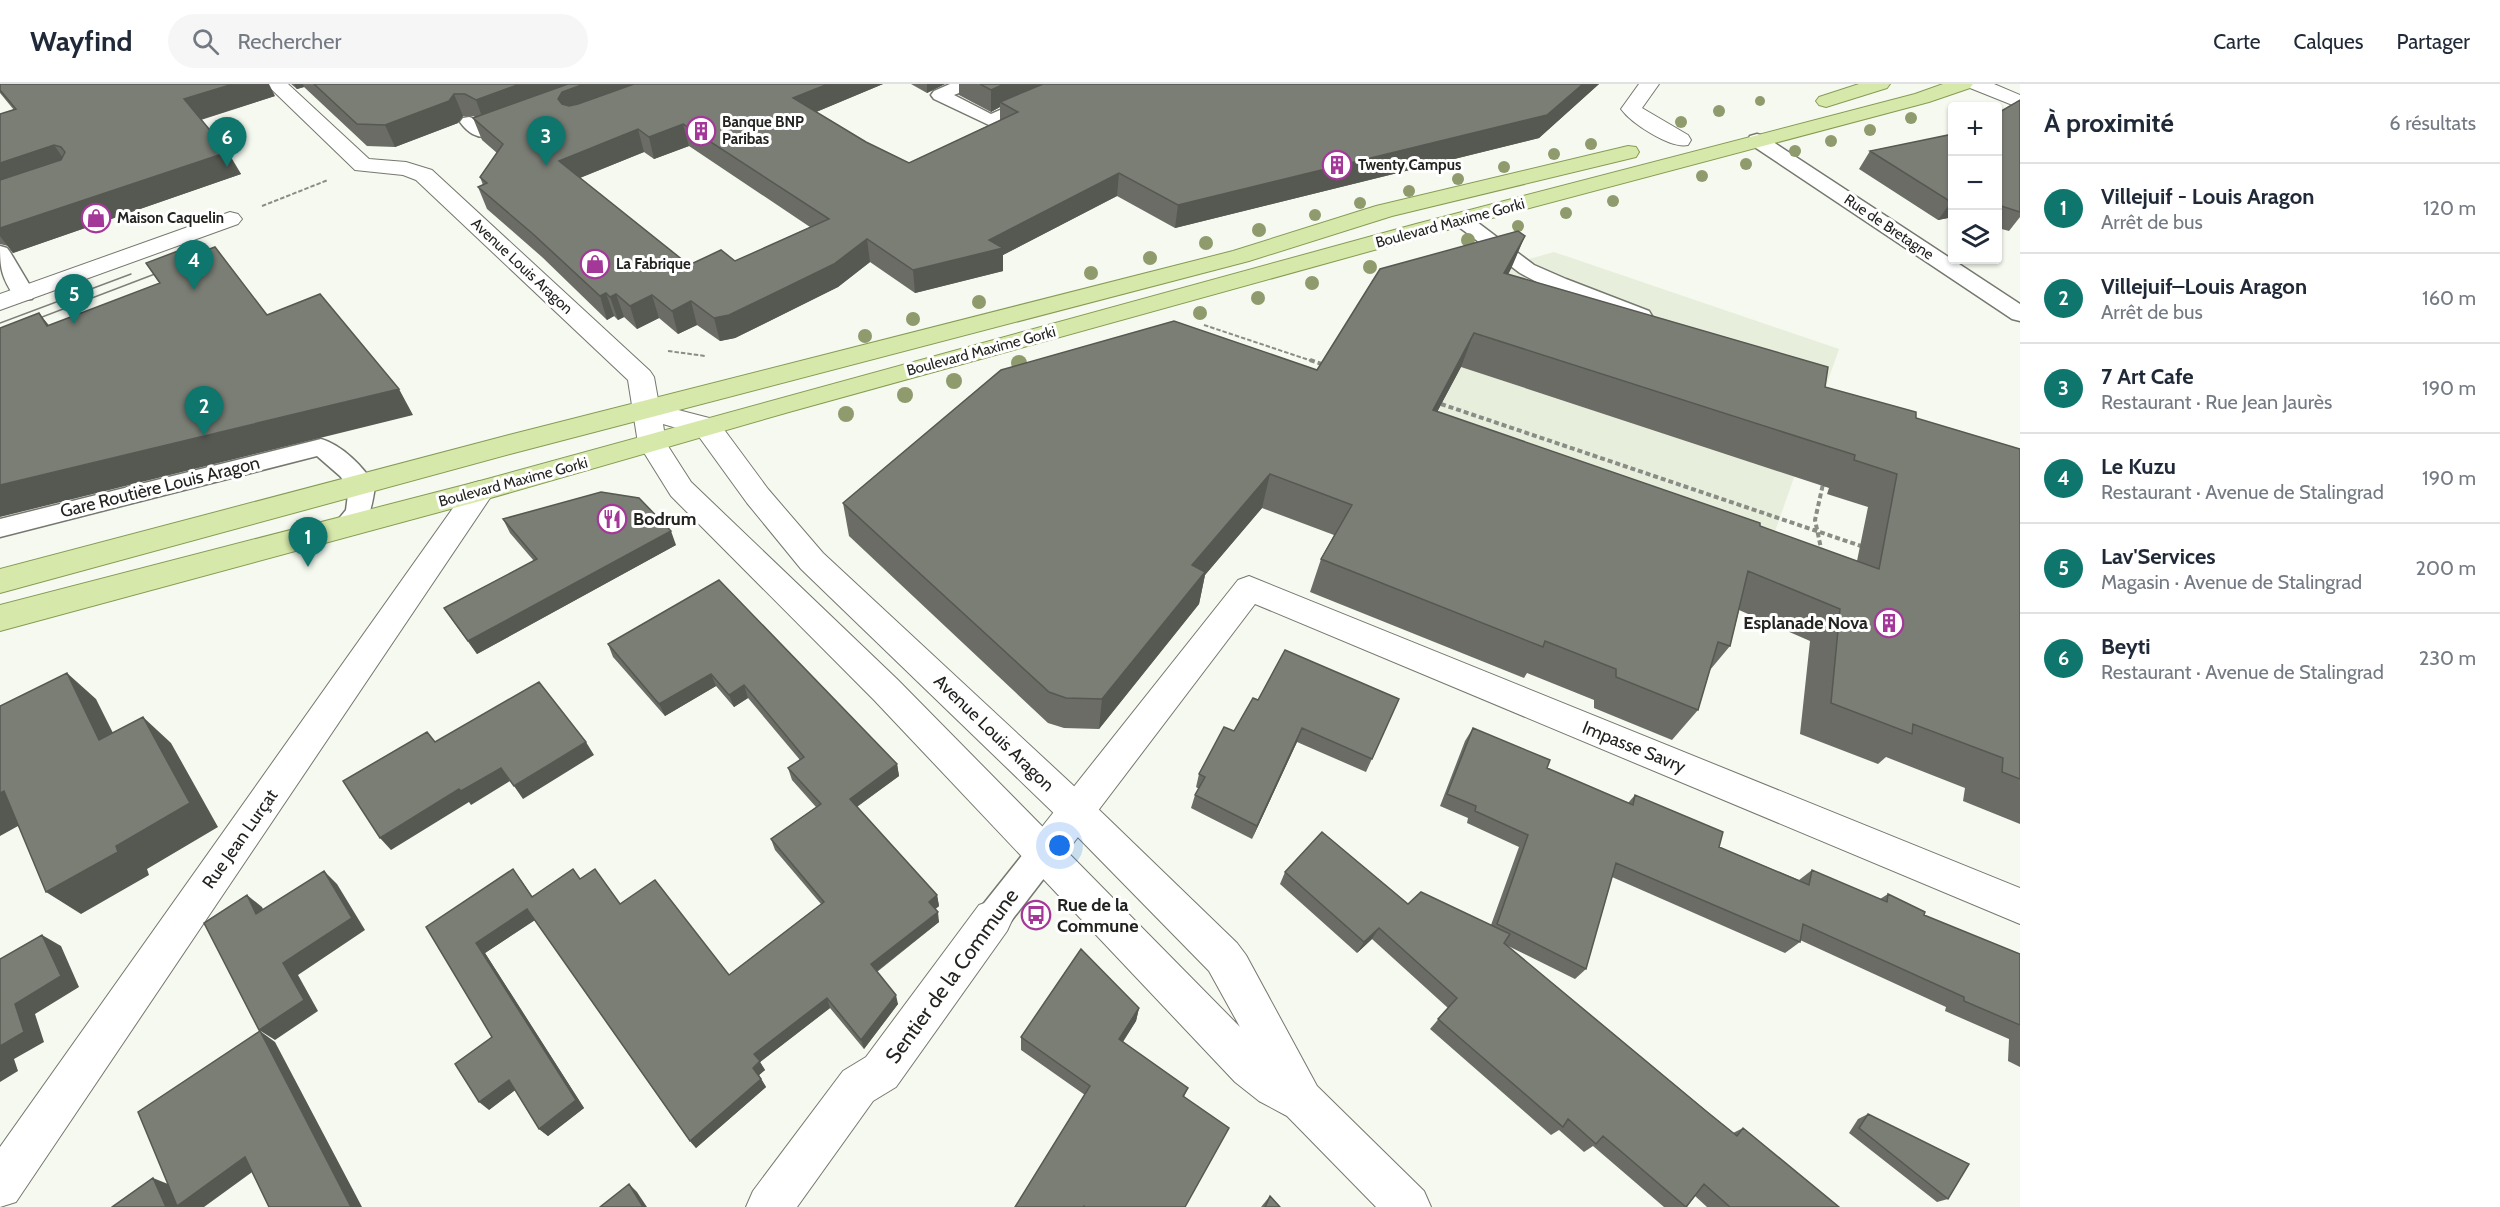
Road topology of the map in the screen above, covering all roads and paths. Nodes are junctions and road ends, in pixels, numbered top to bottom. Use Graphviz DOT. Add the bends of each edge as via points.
graph roads {
  1 [pos="276,84"];
  2 [pos="965,84"];
  3 [pos="1072,84"];
  4 [pos="1648,84"];
  5 [pos="1880,84"];
  6 [pos="1963,84"];
  7 [pos="1977,84"];
  8 [pos="2020,102"];
  9 [pos="1806,106"];
  10 [pos="502,124"];
  11 [pos="475,127"];
  12 [pos="1755,127"];
  13 [pos="1703,134"];
  14 [pos="1680,140"];
  15 [pos="363,165"];
  16 [pos="1400,207"];
  17 [pos="230,219"];
  18 [pos="1462,220"];
  19 [pos="1424,229"];
  20 [pos="0,252"];
  21 [pos="24,294"];
  22 [pos="0,302"];
  23 [pos="2020,314"];
  24 [pos="1655,321"];
  25 [pos="1203,324"];
  26 [pos="1330,367"];
  27 [pos="1441,404"];
  28 [pos="649,427"];
  29 [pos="707,427"];
  30 [pos="1825,475"];
  31 [pos="362,486"];
  32 [pos="480,491"];
  33 [pos="345,526"];
  34 [pos="0,528"];
  35 [pos="1817,531"];
  36 [pos="1861,546"];
  37 [pos="1824,562"];
  38 [pos="0,581"];
  39 [pos="0,618"];
  40 [pos="1077,812"];
  41 [pos="1043,854"];
  42 [pos="2020,906"];
  43 [pos="993,918"];
  44 [pos="1302,1101"];
  45 [pos="0,1186"];
  46 [pos="770,1207"];
  47 [pos="1408,1207"];
  1 -- 15 [label="main road"];
  2 -- 3 [label="lane" via="940,95 991,121"];
  4 -- 14 [label="main road" via="1631,109"];
  5 -- 9 [label="main road"];
  6 -- 12 [label="main road, Boulevard Maxime Gorki" via="1922,98"];
  7 -- 8 [label="main road"];
  10 -- 11 [label="main road"];
  12 -- 18 [label="main road, Boulevard Maxime Gorki"];
  12 -- 23 [label="lane, Rue de Bretagne"];
  13 -- 14 [label="main road, Boulevard Maxime Gorki"];
  14 -- 16 [label="main road, Boulevard Maxime Gorki"];
  15 -- 17 [label="path"];
  15 -- 28 [label="main road, Avenue Louis Aragon" via="406,169 429,180 641,377"];
  16 -- 19 [label="main road"];
  16 -- 28 [label="main road, Boulevard Maxime Gorki"];
  17 -- 21 [label="main road"];
  18 -- 19 [label="main road, Boulevard Maxime Gorki"];
  18 -- 24 [label="lane" via="1527,269"];
  19 -- 29 [label="main road, Boulevard Maxime Gorki"];
  20 -- 21 [label="lane"];
  21 -- 22 [label="main road"];
  25 -- 26 [label="path"];
  27 -- 35 [label="path"];
  28 -- 29 [label="main road"];
  28 -- 31 [label="main road, Boulevard Maxime Gorki" via="509,445"];
  28 -- 32 [label="main road, Boulevard Maxime Gorki"];
  28 -- 41 [label="main road, Avenue Louis Aragon" via="681,489 886,690"];
  29 -- 40 [label="main road, Avenue Louis Aragon" via="759,500 812,561"];
  30 -- 35 [label="path" via="1815,520"];
  31 -- 33 [label="lane" via="358,513"];
  31 -- 34 [label="lane, Gare Routière Louis Aragon" via="350,470 321,447"];
  31 -- 38 [label="main road, Boulevard Maxime Gorki"];
  32 -- 33 [label="main road, Boulevard Maxime Gorki"];
  32 -- 45 [label="main road, Rue Jean Lurçat"];
  33 -- 39 [label="main road, Boulevard Maxime Gorki"];
  35 -- 36 [label="path"];
  35 -- 37 [label="path"];
  40 -- 41 [label="main road"];
  40 -- 42 [label="main road, Impasse Savry" via="1248,588"];
  40 -- 44 [label="main road, Avenue Louis Aragon" via="1232,969"];
  41 -- 43 [label="lane, Sentier de la Commune"];
  41 -- 44 [label="main road, Avenue Louis Aragon" via="1250,1067"];
  43 -- 46 [label="main road, Sentier de la Commune" via="881,1072 858,1086"];
  44 -- 47 [label="main road, Avenue Louis Aragon"];
}
